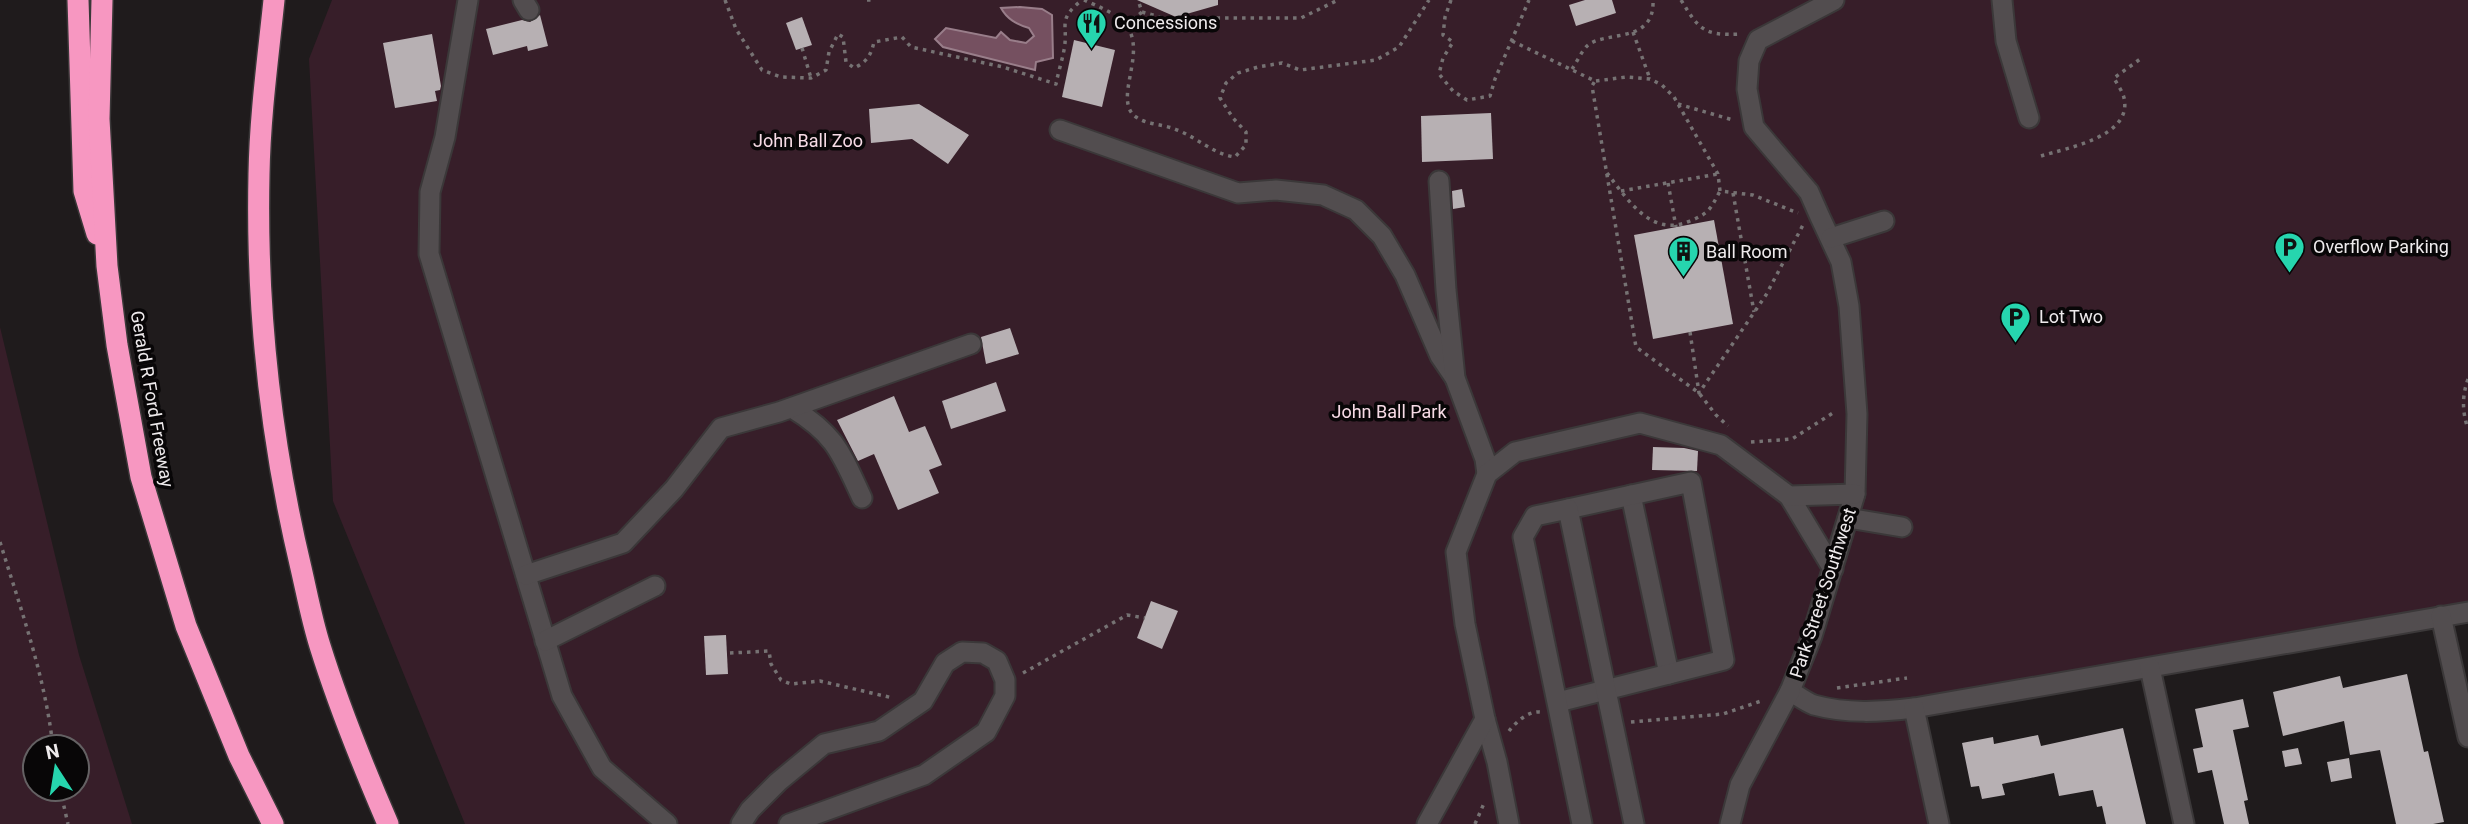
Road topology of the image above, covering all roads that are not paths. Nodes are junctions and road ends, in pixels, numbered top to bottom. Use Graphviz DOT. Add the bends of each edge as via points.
graph roads {
  1 [pos="78,0"];
  2 [pos="102,0"];
  3 [pos="274,0"];
  4 [pos="284,0"];
  5 [pos="468,0"];
  6 [pos="1835,0"];
  7 [pos="2002,0"];
  8 [pos="270,42"];
  9 [pos="2029,118"];
  10 [pos="1060,131"];
  11 [pos="1439,181"];
  12 [pos="1884,221"];
  13 [pos="1831,238"];
  14 [pos="107,266"];
  15 [pos="971,344"];
  16 [pos="1455,378"];
  17 [pos="792,408"];
  18 [pos="1487,474"];
  19 [pos="1855,494"];
  20 [pos="1631,495"];
  21 [pos="1789,496"];
  22 [pos="862,498"];
  23 [pos="1568,509"];
  24 [pos="1848,518"];
  25 [pos="1902,527"];
  26 [pos="1833,569"];
  27 [pos="526,575"];
  28 [pos="655,586"];
  29 [pos="2468,612"];
  30 [pos="2441,616"];
  31 [pos="545,641"];
  32 [pos="2150,668"];
  33 [pos="1669,674"];
  34 [pos="1606,689"];
  35 [pos="1790,691"];
  36 [pos="1914,708"];
  37 [pos="1559,709"];
  38 [pos="1485,719"];
  39 [pos="2468,737"];
  40 [pos="273,824"];
  41 [pos="388,824"];
  42 [pos="667,824"];
  43 [pos="740,824"];
  44 [pos="789,824"];
  45 [pos="1427,824"];
  46 [pos="1509,824"];
  47 [pos="1582,824"];
  48 [pos="1634,824"];
  49 [pos="1730,824"];
  50 [pos="1939,824"];
  51 [pos="2184,824"];
  1 -- 14 [label="highway" via="84,191"];
  2 -- 14 [label="highway, Gerald R Ford Freeway" via="99,119"];
  3 -- 8 [label="highway"];
  4 -- 8 [label="highway"];
  5 -- 27 [label="street" via="446,137 430,192 429,254"];
  6 -- 13 [label="street, Park Street Southwest" via="1758,40 1749,61 1746,89 1754,127 1809,192"];
  7 -- 9 [label="street" via="2006,41"];
  8 -- 41 [label="highway" via="259,176 260,289 268,401 319,644"];
  10 -- 16 [label="street" via="1238,193 1276,190 1323,195 1356,210 1382,236 1405,275 1440,356"];
  11 -- 16 [label="street"];
  12 -- 13 [label="street"];
  13 -- 19 [label="street, Park Street Southwest" via="1841,262 1849,306 1856,399"];
  14 -- 40 [label="highway, Gerald R Ford Freeway" via="144,489 186,626 239,756"];
  15 -- 17 [label="street"];
  16 -- 18 [label="street"];
  17 -- 22 [label="street" via="815,422 837,446"];
  17 -- 27 [label="street" via="721,428 674,489 623,543"];
  18 -- 21 [label="street" via="1515,452 1640,423 1721,445"];
  18 -- 38 [label="street" via="1456,552"];
  19 -- 21 [label="street"];
  19 -- 24 [label="street, Park Street Southwest"];
  20 -- 23 [label="street"];
  20 -- 33 [label="street"];
  20 -- 33 [label="street" via="1691,482 1724,660"];
  21 -- 26 [label="street"];
  23 -- 34 [label="street"];
  23 -- 37 [label="street" via="1535,516 1523,537"];
  24 -- 25 [label="street"];
  24 -- 26 [label="street, Park Street Southwest"];
  26 -- 35 [label="street, Park Street Southwest"];
  27 -- 31 [label="street"];
  28 -- 31 [label="street"];
  29 -- 30 [label="street, Park Street Southwest"];
  30 -- 32 [label="street, Park Street Southwest"];
  30 -- 39 [label="street"];
  31 -- 42 [label="street" via="562,696 602,768"];
  32 -- 36 [label="street, Park Street Southwest"];
  32 -- 51 [label="street"];
  33 -- 34 [label="street"];
  34 -- 37 [label="street"];
  34 -- 48 [label="street"];
  35 -- 36 [label="street, Park Street Southwest" via="1812,705 1878,712"];
  35 -- 49 [label="street" via="1740,785"];
  36 -- 50 [label="street"];
  37 -- 47 [label="street"];
  38 -- 45 [label="street"];
  38 -- 46 [label="street"];
  43 -- 44 [label="street" via="778,782 824,744 879,731 923,701 945,663 962,652 983,653 997,661 1005,680 1005,696 986,732 924,775"];
}
